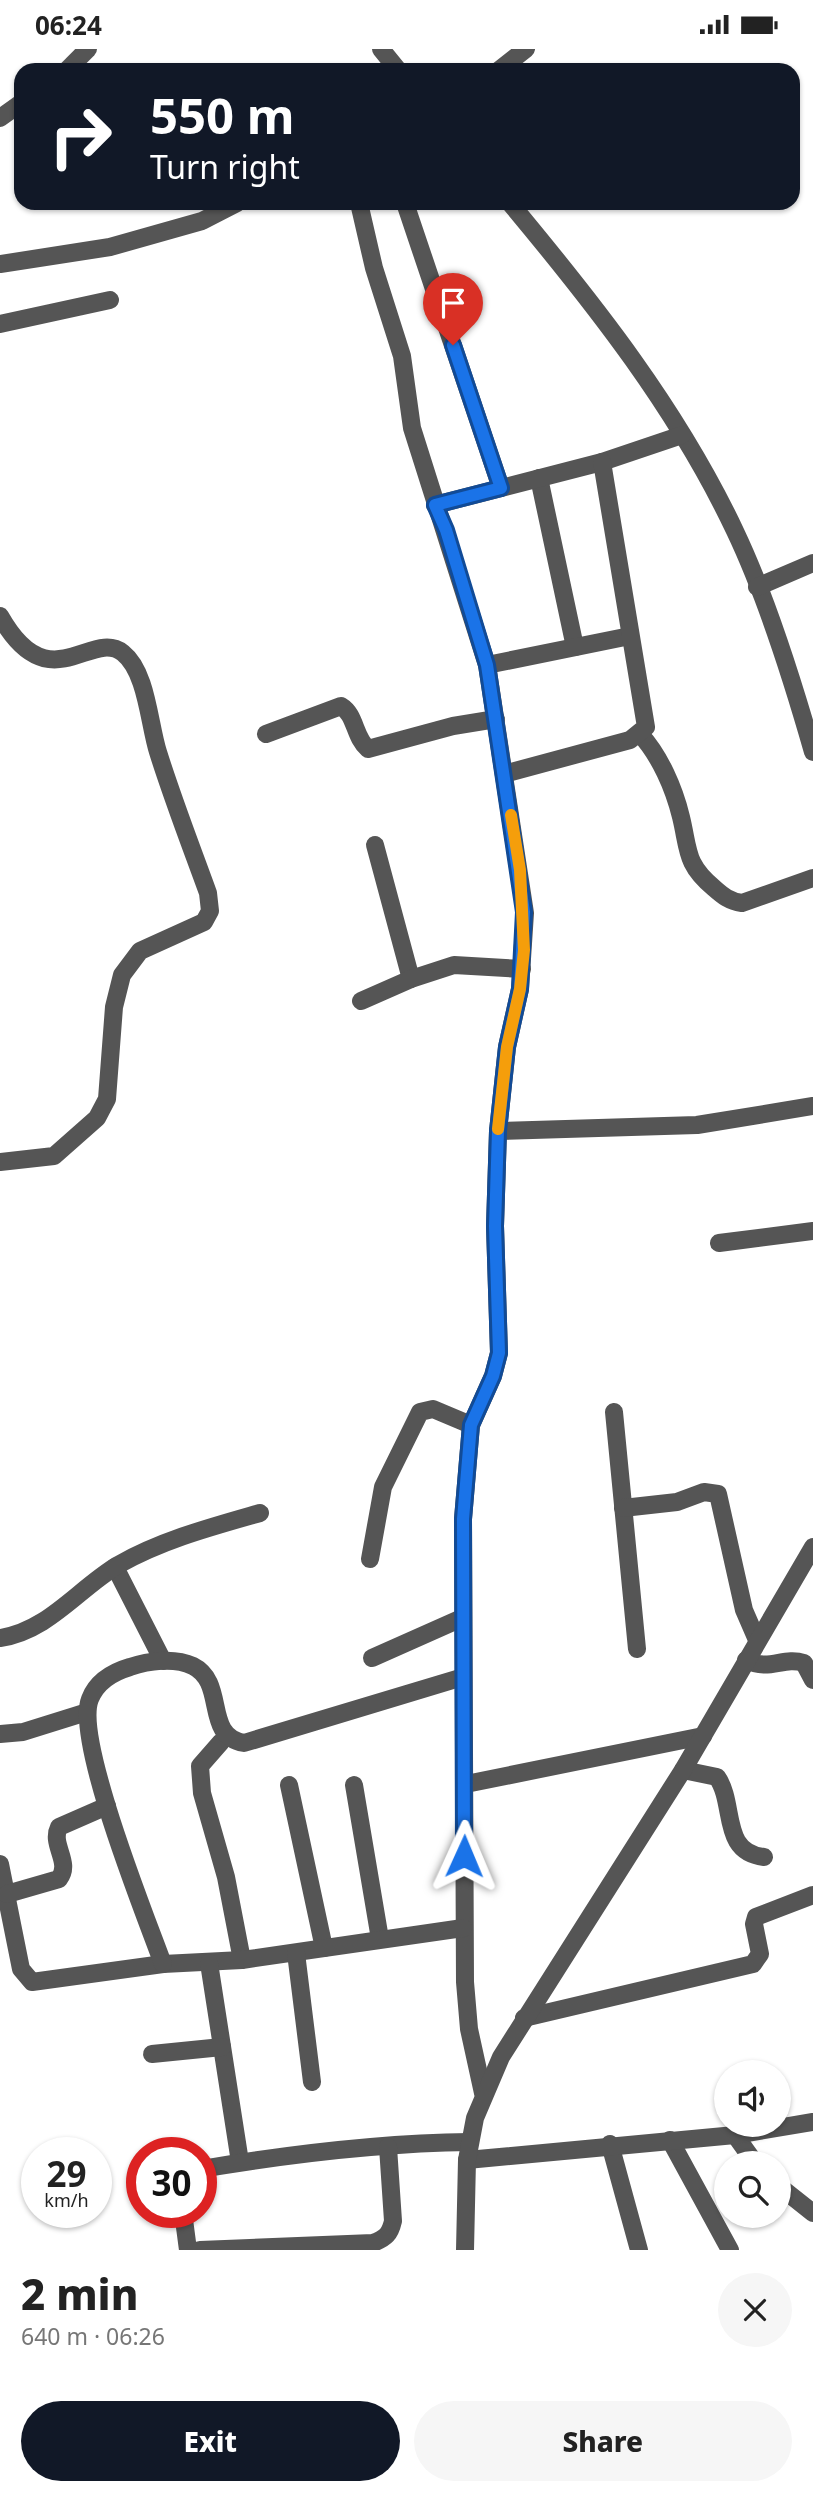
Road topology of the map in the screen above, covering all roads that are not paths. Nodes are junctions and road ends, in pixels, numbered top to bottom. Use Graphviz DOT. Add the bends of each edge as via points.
graph roads {
  1 [pos="88,49"];
  2 [pos="382,49"];
  3 [pos="526,49"];
  4 [pos="74,63"];
  5 [pos="393,63"];
  6 [pos="508,63"];
  7 [pos="223,210"];
  8 [pos="361,210"];
  9 [pos="407,210"];
  10 [pos="516,210"];
  11 [pos="0,264"];
  12 [pos="110,300"];
  13 [pos="0,324"];
  14 [pos="682,435"];
  15 [pos="601,462"];
  16 [pos="539,478"];
  17 [pos="501,488"];
  18 [pos="435,505"];
  19 [pos="813,563"];
  20 [pos="757,587"];
  21 [pos="0,616"];
  22 [pos="631,636"];
  23 [pos="575,647"];
  24 [pos="487,665"];
  25 [pos="496,719"];
  26 [pos="266,734"];
  27 [pos="640,734"];
  28 [pos="813,752"];
  29 [pos="504,774"];
  30 [pos="374,845"];
  31 [pos="813,878"];
  32 [pos="522,969"];
  33 [pos="411,979"];
  34 [pos="361,1002"];
  35 [pos="813,1105"];
  36 [pos="498,1131"];
  37 [pos="0,1163"];
  38 [pos="813,1231"];
  39 [pos="719,1243"];
  40 [pos="614,1412"];
  41 [pos="471,1425"];
  42 [pos="623,1508"];
  43 [pos="260,1513"];
  44 [pos="813,1547"];
  45 [pos="370,1559"];
  46 [pos="115,1567"];
  47 [pos="462,1618"];
  48 [pos="0,1638"];
  49 [pos="757,1640"];
  50 [pos="637,1649"];
  51 [pos="372,1658"];
  52 [pos="746,1660"];
  53 [pos="163,1661"];
  54 [pos="812,1673"];
  55 [pos="463,1677"];
  56 [pos="87,1712"];
  57 [pos="0,1734"];
  58 [pos="703,1736"];
  59 [pos="221,1742"];
  60 [pos="683,1770"];
  61 [pos="466,1783"];
  62 [pos="289,1785"];
  63 [pos="354,1785"];
  64 [pos="107,1805"];
  65 [pos="764,1857"];
  66 [pos="0,1864"];
  67 [pos="7,1894"];
  68 [pos="813,1895"];
  69 [pos="463,1928"];
  70 [pos="380,1940"];
  71 [pos="324,1948"];
  72 [pos="296,1953"];
  73 [pos="242,1960"];
  74 [pos="209,1963"];
  75 [pos="163,1964"];
  76 [pos="524,2018"];
  77 [pos="222,2047"];
  78 [pos="152,2054"];
  79 [pos="312,2082"];
  80 [pos="483,2093"];
  81 [pos="813,2122"];
  82 [pos="791,2126"];
  83 [pos="714,2137"];
  84 [pos="670,2140"];
  85 [pos="610,2144"];
  86 [pos="388,2147"];
  87 [pos="469,2151"];
  88 [pos="240,2162"];
  89 [pos="217,2166"];
  90 [pos="791,2196"];
  91 [pos="813,2213"];
  92 [pos="185,2228"];
  93 [pos="188,2250"];
  94 [pos="200,2250"];
  95 [pos="465,2250"];
  96 [pos="639,2250"];
  97 [pos="730,2250"];
  1 -- 4 [label="street"];
  2 -- 5 [label="street"];
  3 -- 6 [label="street"];
  7 -- 11 [label="street" via="202,221 110,247"];
  8 -- 18 [label="street" via="402,356 412,428"];
  9 -- 17 [label="street"];
  10 -- 14 [label="street" via="647,378"];
  12 -- 13 [label="street"];
  14 -- 15 [label="street"];
  14 -- 20 [label="street" via="736,533"];
  15 -- 16 [label="street"];
  15 -- 22 [label="street"];
  16 -- 17 [label="street"];
  16 -- 23 [label="street"];
  17 -- 18 [label="street"];
  18 -- 24 [label="street"];
  19 -- 20 [label="street"];
  20 -- 28 [label="street"];
  21 -- 37 [label="street" via="18,640 41,659 108,648 125,654 144,693 157,751 208,893 210,911 194,929 141,951 122,975 114,1007 107,1099 97,1118 54,1156"];
  22 -- 23 [label="street"];
  22 -- 27 [label="street" via="647,717"];
  23 -- 24 [label="street"];
  24 -- 25 [label="street"];
  25 -- 26 [label="street" via="442,728 368,749 349,712 341,706"];
  25 -- 29 [label="street"];
  27 -- 29 [label="street"];
  27 -- 31 [label="street" via="675,797 688,858 718,892 742,903"];
  29 -- 32 [label="street" via="524,912"];
  30 -- 33 [label="street"];
  32 -- 33 [label="street" via="454,965"];
  32 -- 36 [label="street"];
  33 -- 34 [label="street"];
  35 -- 36 [label="street" via="697,1125"];
  36 -- 41 [label="street" via="499,1353"];
  38 -- 39 [label="street"];
  40 -- 42 [label="street"];
  41 -- 45 [label="street" via="433,1409 420,1412 383,1487"];
  41 -- 47 [label="street" via="463,1519"];
  42 -- 49 [label="street" via="711,1491 718,1494 744,1610"];
  42 -- 50 [label="street"];
  43 -- 46 [label="street" via="177,1538"];
  44 -- 49 [label="street"];
  46 -- 48 [label="street" via="46,1620 25,1632"];
  46 -- 53 [label="street"];
  47 -- 51 [label="street"];
  47 -- 55 [label="street"];
  49 -- 52 [label="street"];
  52 -- 54 [label="street" via="771,1666 795,1660"];
  52 -- 58 [label="street"];
  53 -- 55 [label="street" via="192,1666 205,1676 224,1733 232,1741 244,1743"];
  53 -- 56 [label="street" via="111,1674 89,1699"];
  55 -- 61 [label="street"];
  56 -- 57 [label="street" via="23,1732"];
  56 -- 64 [label="street"];
  58 -- 60 [label="street"];
  58 -- 61 [label="street"];
  59 -- 73 [label="street" via="200,1766 202,1793 226,1877"];
  60 -- 65 [label="street" via="716,1777 735,1839 748,1854"];
  60 -- 76 [label="street"];
  61 -- 69 [label="street"];
  62 -- 71 [label="street"];
  63 -- 70 [label="street"];
  64 -- 67 [label="street" via="59,1827 56,1838 64,1865 59,1879"];
  64 -- 75 [label="street"];
  66 -- 67 [label="street"];
  67 -- 75 [label="street" via="21,1969 32,1982"];
  68 -- 76 [label="street" via="756,1917 760,1954 753,1964"];
  69 -- 70 [label="street"];
  69 -- 80 [label="street" via="469,2029"];
  70 -- 71 [label="street"];
  71 -- 72 [label="street"];
  72 -- 73 [label="street"];
  72 -- 79 [label="street"];
  73 -- 74 [label="street"];
  74 -- 75 [label="street"];
  74 -- 77 [label="street"];
  76 -- 80 [label="street"];
  77 -- 78 [label="street"];
  77 -- 88 [label="street"];
  80 -- 87 [label="street"];
  81 -- 82 [label="street"];
  83 -- 84 [label="street"];
  84 -- 85 [label="street"];
  84 -- 97 [label="street"];
  85 -- 87 [label="street"];
  85 -- 96 [label="street"];
  86 -- 87 [label="street"];
  86 -- 88 [label="street"];
  86 -- 94 [label="street" via="393,2221 384,2239 360,2244"];
  87 -- 95 [label="street"];
  88 -- 89 [label="street"];
  90 -- 91 [label="street"];
  92 -- 93 [label="street"];
}
